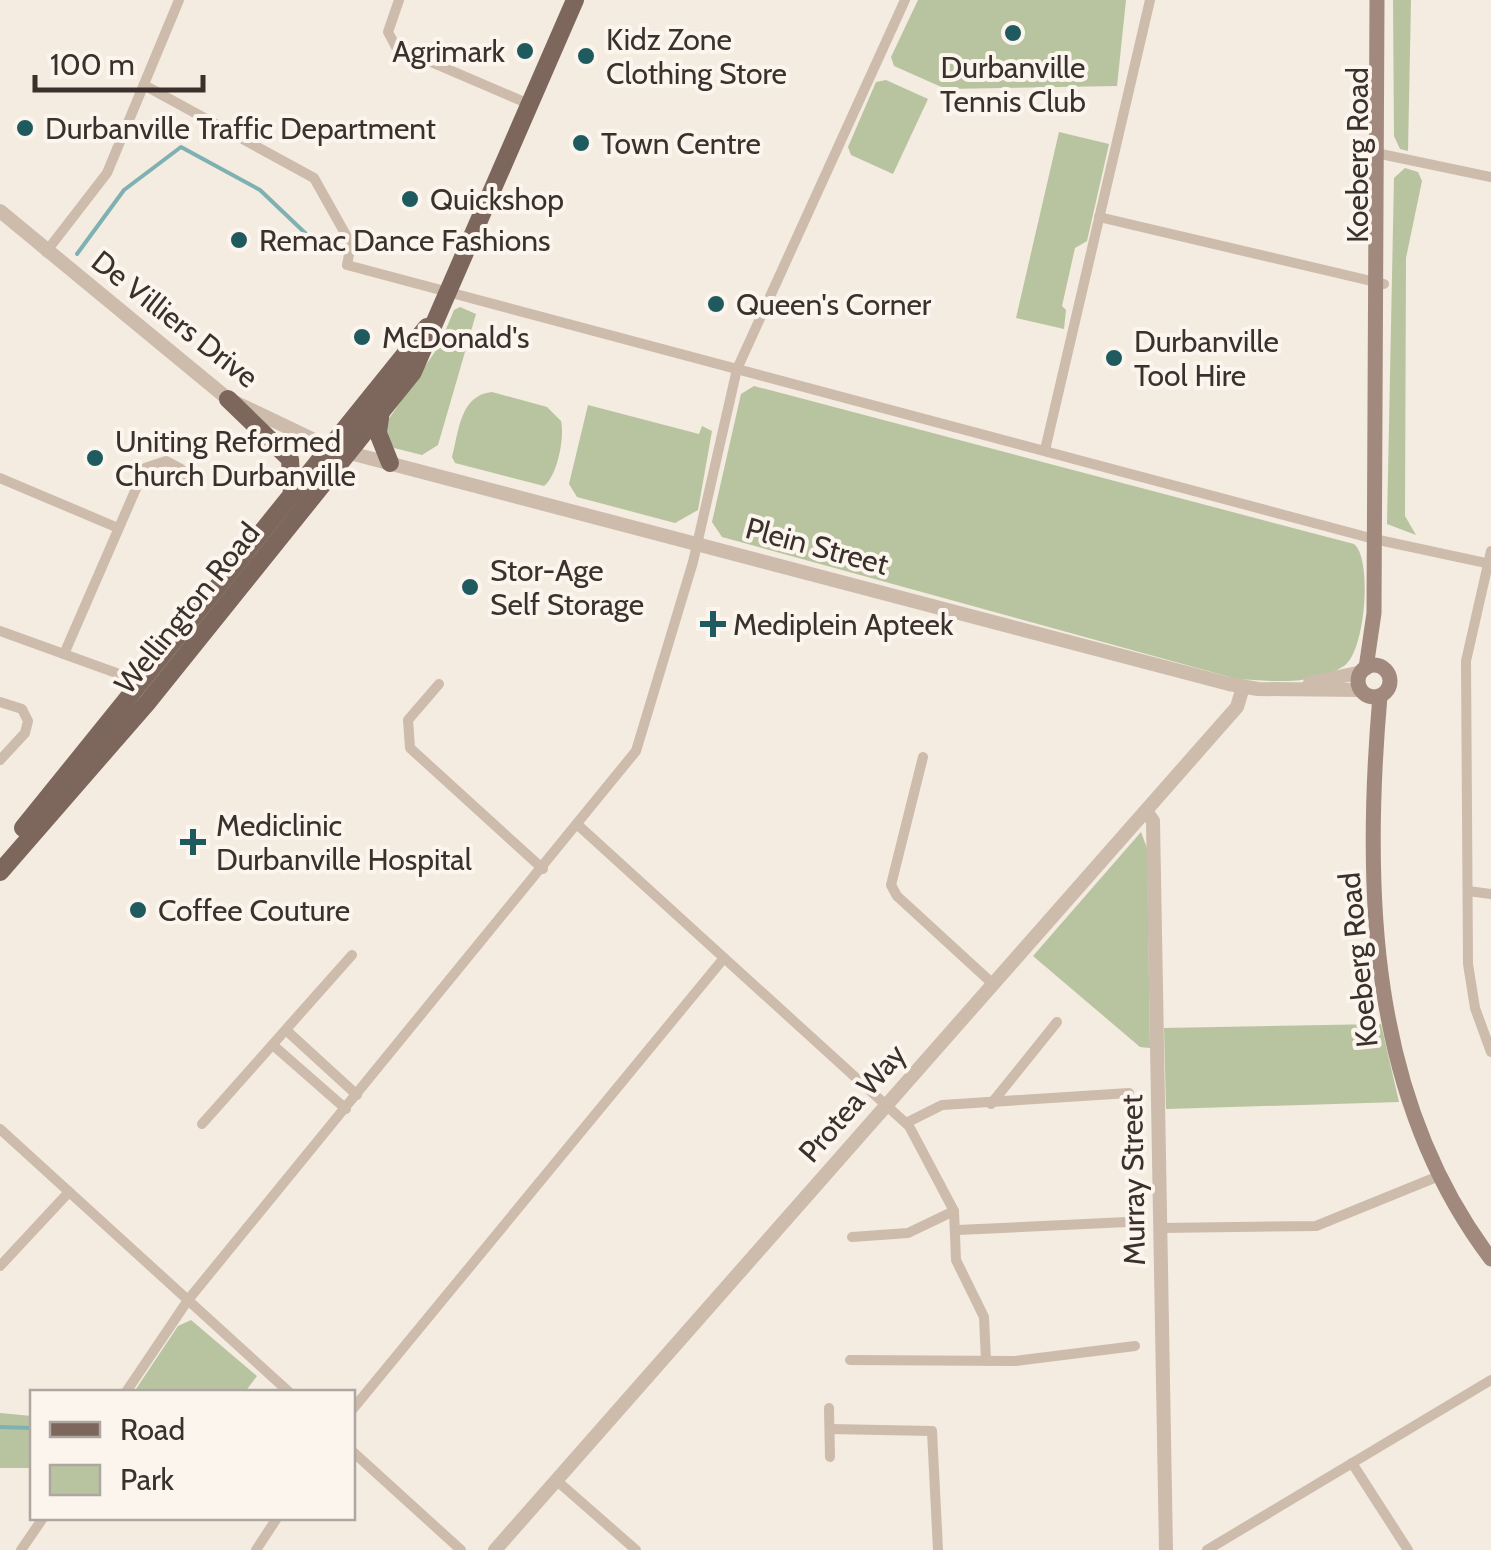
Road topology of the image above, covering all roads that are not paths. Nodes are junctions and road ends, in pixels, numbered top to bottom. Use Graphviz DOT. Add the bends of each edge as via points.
graph roads {
  1 [pos="179,0"];
  2 [pos="399,0"];
  3 [pos="575,0"];
  4 [pos="1150,0"];
  5 [pos="1381,0"];
  6 [pos="900,1"];
  7 [pos="144,85"];
  8 [pos="529,104"];
  9 [pos="1380,154"];
  10 [pos="1491,177"];
  11 [pos="0,211"];
  12 [pos="1099,217"];
  13 [pos="46,252"];
  14 [pos="1380,283"];
  15 [pos="446,292"];
  16 [pos="435,320"];
  17 [pos="738,369"];
  18 [pos="228,398"];
  19 [pos="381,410"];
  20 [pos="338,450"];
  21 [pos="1045,450"];
  22 [pos="390,464"];
  23 [pos="0,478"];
  24 [pos="191,483"];
  25 [pos="292,496"];
  26 [pos="118,528"];
  27 [pos="1374,539"];
  28 [pos="697,543"];
  29 [pos="1490,559"];
  30 [pos="0,631"];
  31 [pos="64,654"];
  32 [pos="1370,669"];
  33 [pos="439,684"];
  34 [pos="1242,687"];
  35 [pos="141,689"];
  36 [pos="1275,690"];
  37 [pos="1369,693"];
  38 [pos="0,702"];
  39 [pos="923,757"];
  40 [pos="0,760"];
  41 [pos="1146,810"];
  42 [pos="579,826"];
  43 [pos="0,856"];
  44 [pos="543,870"];
  45 [pos="0,872"];
  46 [pos="1468,891"];
  47 [pos="1491,894"];
  48 [pos="352,956"];
  49 [pos="724,958"];
  50 [pos="993,984"];
  51 [pos="1057,1022"];
  52 [pos="287,1031"];
  53 [pos="274,1046"];
  54 [pos="1491,1052"];
  55 [pos="1129,1093"];
  56 [pos="357,1095"];
  57 [pos="991,1104"];
  58 [pos="886,1106"];
  59 [pos="346,1109"];
  60 [pos="906,1123"];
  61 [pos="202,1124"];
  62 [pos="0,1130"];
  63 [pos="1438,1176"];
  64 [pos="69,1192"];
  65 [pos="954,1211"];
  66 [pos="1127,1222"];
  67 [pos="1161,1228"];
  68 [pos="958,1230"];
  69 [pos="852,1238"];
  70 [pos="1491,1260"];
  71 [pos="0,1266"];
  72 [pos="188,1300"];
  73 [pos="1135,1346"];
  74 [pos="850,1360"];
  75 [pos="986,1361"];
  76 [pos="1491,1380"];
  77 [pos="127,1390"];
  78 [pos="287,1390"];
  79 [pos="355,1406"];
  80 [pos="830,1408"];
  81 [pos="830,1429"];
  82 [pos="355,1454"];
  83 [pos="830,1457"];
  84 [pos="1352,1463"];
  85 [pos="556,1480"];
  86 [pos="42,1520"];
  87 [pos="276,1520"];
  88 [pos="22,1550"];
  89 [pos="256,1550"];
  90 [pos="461,1550"];
  91 [pos="495,1550"];
  92 [pos="636,1550"];
  93 [pos="938,1550"];
  94 [pos="1166,1550"];
  95 [pos="1206,1550"];
  96 [pos="1408,1550"];
  1 -- 7 [label="street"];
  2 -- 8 [label="street" via="388,28 396,47"];
  3 -- 8 [label="main road, Wellington Road"];
  4 -- 12 [label="street"];
  5 -- 9 [label="main road, Koeberg Road"];
  6 -- 17 [label="street"];
  7 -- 13 [label="street" via="101,184"];
  7 -- 15 [label="street" via="314,178 351,244 347,265"];
  8 -- 15 [label="main road, Wellington Road"];
  9 -- 10 [label="street"];
  9 -- 14 [label="main road, Koeberg Road"];
  11 -- 13 [label="street, De Villiers Drive"];
  12 -- 14 [label="street"];
  12 -- 21 [label="street"];
  13 -- 18 [label="street, De Villiers Drive"];
  14 -- 27 [label="main road, Koeberg Road"];
  15 -- 16 [label="main road, Wellington Road"];
  15 -- 17 [label="street"];
  16 -- 19 [label="main road, Wellington Road" via="420,360"];
  16 -- 20 [label="main road, Wellington Road"];
  17 -- 21 [label="street"];
  17 -- 28 [label="street"];
  18 -- 20 [label="street, De Villiers Drive"];
  18 -- 25 [label="main road" via="290,459"];
  19 -- 20 [label="main road, Wellington Road"];
  19 -- 22 [label="main road" via="378,433"];
  20 -- 22 [label="street, Plein Street"];
  20 -- 25 [label="main road, Wellington Road"];
  20 -- 35 [label="main road, Wellington Road"];
  21 -- 27 [label="street"];
  22 -- 28 [label="street, Plein Street"];
  23 -- 26 [label="street"];
  24 -- 26 [label="street" via="173,464 152,462"];
  25 -- 35 [label="main road, Wellington Road"];
  26 -- 31 [label="street"];
  27 -- 29 [label="street"];
  27 -- 32 [label="main road, Koeberg Road"];
  28 -- 34 [label="street, Plein Street"];
  28 -- 42 [label="street" via="641,740"];
  29 -- 46 [label="street" via="1466,661"];
  30 -- 31 [label="street"];
  31 -- 35 [label="street"];
  32 -- 36 [label="street, Plein Street"];
  32 -- 37 [label="main road"];
  32 -- 37 [label="main road" via="1390,682"];
  33 -- 44 [label="street" via="408,720 410,748"];
  34 -- 36 [label="street, Plein Street"];
  34 -- 41 [label="street, Protea Way" via="1237,708"];
  35 -- 43 [label="main road, Wellington Road"];
  35 -- 45 [label="main road, Wellington Road"];
  36 -- 37 [label="street, Plein Street"];
  37 -- 63 [label="main road, Koeberg Road" via="1386,1016 1409,1108"];
  38 -- 40 [label="street" via="22,709 28,721"];
  39 -- 50 [label="street" via="891,886"];
  41 -- 50 [label="street, Protea Way"];
  41 -- 67 [label="street, Murray Street" via="1153,821"];
  42 -- 44 [label="street"];
  42 -- 49 [label="street"];
  44 -- 56 [label="street"];
  46 -- 47 [label="street"];
  46 -- 54 [label="street" via="1469,978"];
  48 -- 52 [label="street"];
  49 -- 58 [label="street"];
  49 -- 79 [label="street"];
  50 -- 58 [label="street, Protea Way"];
  51 -- 57 [label="street"];
  52 -- 53 [label="street"];
  52 -- 56 [label="street"];
  53 -- 59 [label="street"];
  53 -- 61 [label="street"];
  55 -- 57 [label="street"];
  56 -- 59 [label="street"];
  57 -- 60 [label="street" via="942,1105"];
  58 -- 60 [label="street"];
  58 -- 85 [label="street, Protea Way"];
  59 -- 72 [label="street"];
  60 -- 65 [label="street"];
  62 -- 64 [label="street"];
  63 -- 67 [label="street" via="1316,1226"];
  63 -- 70 [label="main road, Koeberg Road"];
  64 -- 71 [label="street"];
  64 -- 72 [label="street"];
  65 -- 68 [label="street"];
  65 -- 69 [label="street" via="908,1233"];
  66 -- 68 [label="street"];
  67 -- 94 [label="street, Murray Street"];
  68 -- 75 [label="street" via="956,1260 984,1317"];
  72 -- 77 [label="street"];
  72 -- 78 [label="street"];
  73 -- 75 [label="street"];
  74 -- 75 [label="street"];
  76 -- 84 [label="street"];
  80 -- 81 [label="street"];
  81 -- 83 [label="street"];
  81 -- 93 [label="street" via="928,1428 934,1436"];
  82 -- 90 [label="street"];
  84 -- 95 [label="street"];
  84 -- 96 [label="street"];
  85 -- 91 [label="street, Protea Way"];
  85 -- 92 [label="street"];
  86 -- 88 [label="street"];
  87 -- 89 [label="street"];
}
